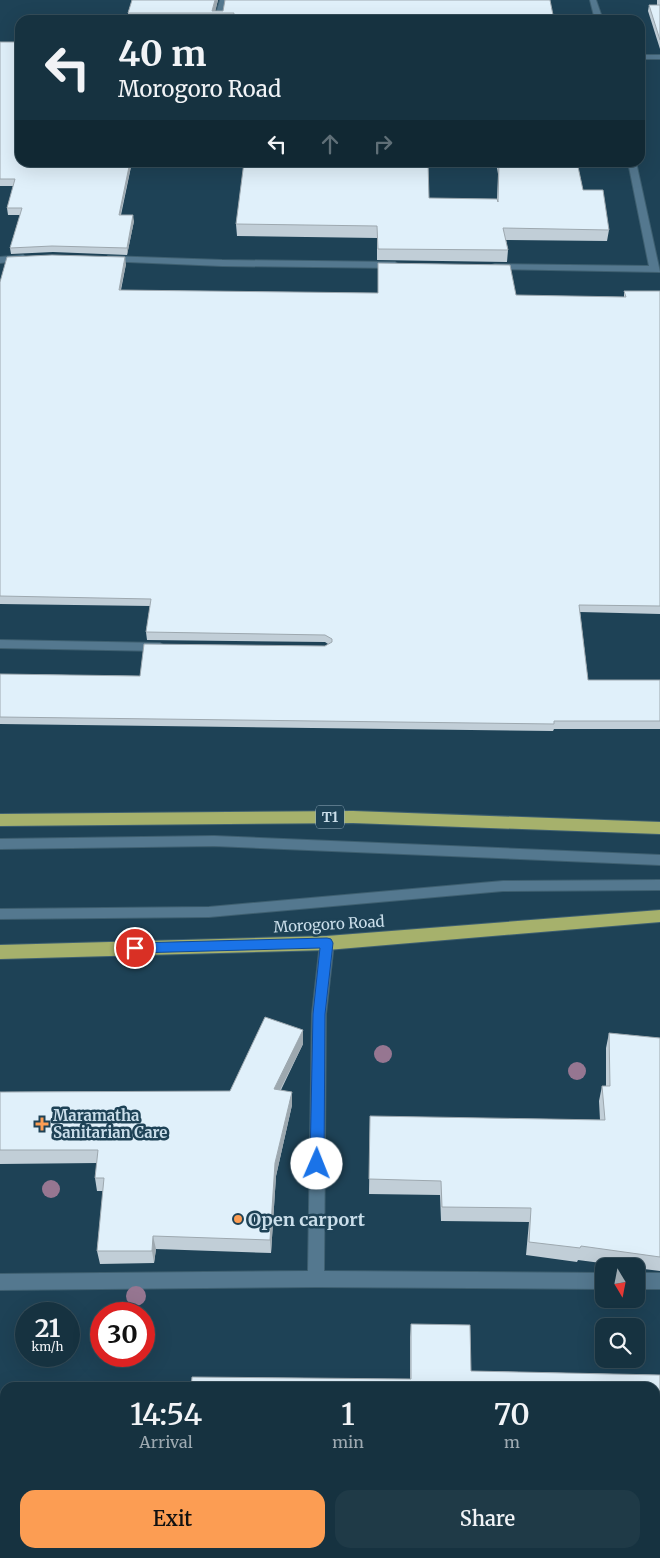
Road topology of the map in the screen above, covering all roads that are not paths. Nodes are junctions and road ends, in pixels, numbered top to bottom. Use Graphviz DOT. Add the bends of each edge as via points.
graph roads {
  1 [pos="222,0"];
  2 [pos="593,0"];
  3 [pos="219,15"];
  4 [pos="598,15"];
  5 [pos="645,57"];
  6 [pos="660,57"];
  7 [pos="633,167"];
  8 [pos="34,258"];
  9 [pos="101,259"];
  10 [pos="0,260"];
  11 [pos="400,266"];
  12 [pos="488,266"];
  13 [pos="657,269"];
  14 [pos="0,644"];
  15 [pos="174,647"];
  16 [pos="0,820"];
  17 [pos="660,828"];
  18 [pos="0,844"];
  19 [pos="660,860"];
  20 [pos="660,885"];
  21 [pos="0,914"];
  22 [pos="660,916"];
  23 [pos="327,943"];
  24 [pos="0,952"];
  25 [pos="316,1280"];
  26 [pos="595,1280"];
  27 [pos="645,1281"];
  28 [pos="660,1281"];
  29 [pos="0,1282"];
  1 -- 3 [label="street"];
  2 -- 4 [label="street"];
  5 -- 6 [label="street"];
  7 -- 13 [label="street"];
  8 -- 10 [label="street"];
  9 -- 11 [label="street"];
  12 -- 13 [label="street"];
  14 -- 15 [label="street"];
  16 -- 17 [label="highway, T1" via="353,817"];
  18 -- 19 [label="street" via="214,841"];
  20 -- 21 [label="street, Morogoro Road" via="503,886 210,912"];
  22 -- 23 [label="highway, Morogoro Road"];
  23 -- 24 [label="highway, Morogoro Road"];
  23 -- 25 [label="street" via="319,1014"];
  25 -- 26 [label="street"];
  25 -- 29 [label="street"];
  27 -- 28 [label="street"];
}
